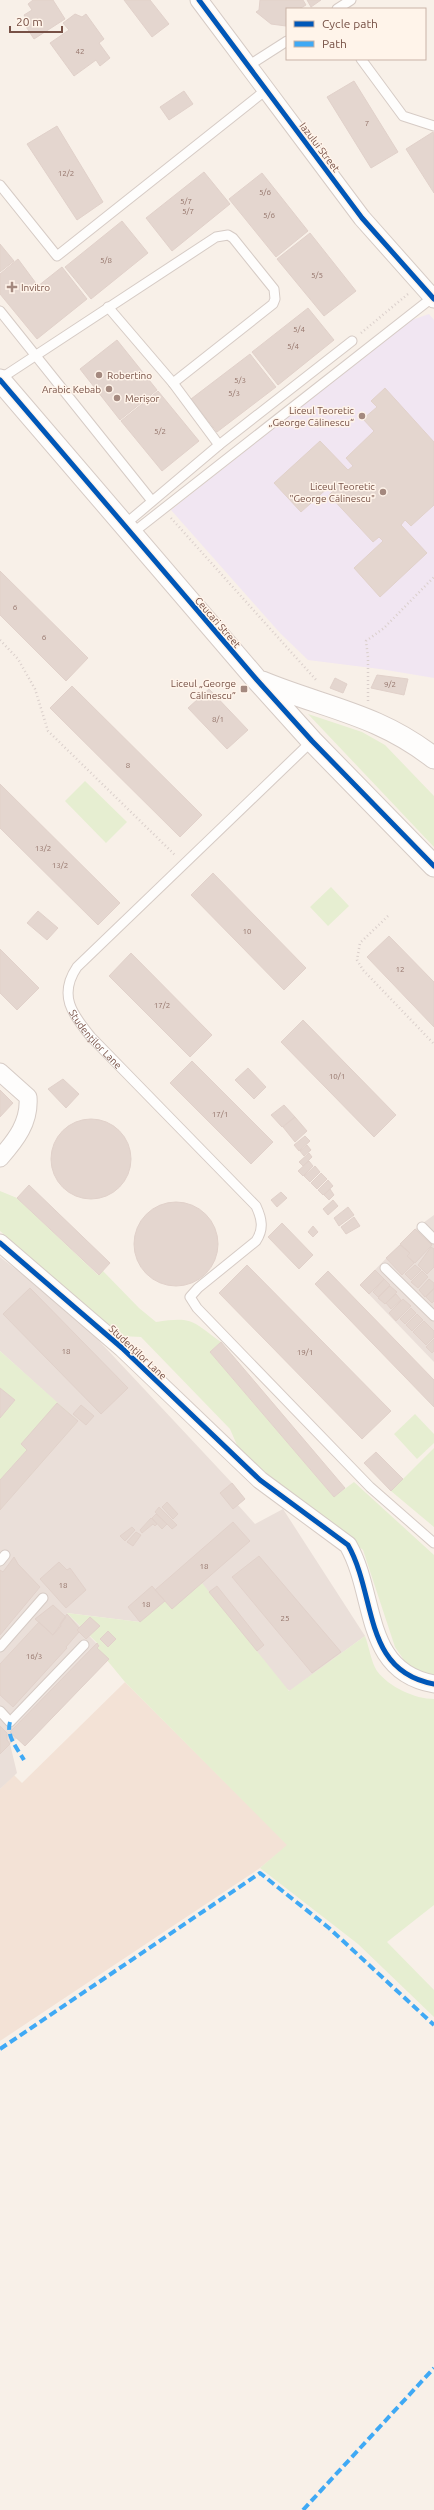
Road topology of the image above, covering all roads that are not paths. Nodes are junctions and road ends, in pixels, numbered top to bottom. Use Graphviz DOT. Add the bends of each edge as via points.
graph roads {
  1 [pos="199,0"];
  2 [pos="351,0"];
  3 [pos="338,8"];
  4 [pos="286,42"];
  5 [pos="362,60"];
  6 [pos="248,66"];
  7 [pos="266,90"];
  8 [pos="434,126"];
  9 [pos="0,185"];
  10 [pos="433,298"];
  11 [pos="108,307"];
  12 [pos="0,311"];
  13 [pos="352,341"];
  14 [pos="36,354"];
  15 [pos="0,379"];
  16 [pos="173,383"];
  17 [pos="219,445"];
  18 [pos="152,501"];
  19 [pos="127,530"];
  20 [pos="257,680"];
  21 [pos="312,741"];
  22 [pos="434,758"];
  23 [pos="434,866"];
  24 [pos="0,1072"];
  25 [pos="0,1158"];
  26 [pos="422,1228"];
  27 [pos="434,1239"];
  28 [pos="0,1243"];
  29 [pos="385,1268"];
  30 [pos="434,1316"];
  31 [pos="434,1543"];
  32 [pos="43,1598"];
  33 [pos="84,1645"];
  34 [pos="0,1647"];
  35 [pos="434,1684"];
  36 [pos="0,1712"];
  1 -- 6 [label="street, Iazului Street"];
  2 -- 3 [label="lane"];
  4 -- 6 [label="lane"];
  5 -- 8 [label="lane" via="403,116"];
  6 -- 7 [label="street, Iazului Street"];
  7 -- 9 [label="lane" via="57,256"];
  7 -- 10 [label="street, Iazului Street" via="362,218"];
  10 -- 19 [label="lane" via="162,509"];
  11 -- 14 [label="lane"];
  11 -- 16 [label="lane"];
  11 -- 16 [label="lane" via="216,238 228,235 233,238 274,289 273,304"];
  12 -- 14 [label="lane"];
  13 -- 17 [label="lane"];
  14 -- 15 [label="lane"];
  14 -- 18 [label="lane"];
  15 -- 19 [label="street, Ceucari Street"];
  16 -- 17 [label="lane"];
  17 -- 18 [label="lane"];
  18 -- 19 [label="lane"];
  19 -- 20 [label="street, Ceucari Street"];
  20 -- 21 [label="street, Ceucari Street"];
  20 -- 22 [label="street" via="380,723 410,739"];
  21 -- 23 [label="street, Ceucari Street"];
  21 -- 31 [label="lane, Studenților Lane" via="76,967 67,985 69,1005 78,1022 91,1037 256,1206 262,1218 261,1233 256,1241 190,1297 197,1308 370,1487"];
  24 -- 25 [label="street" via="28,1097 29,1111 14,1143"];
  26 -- 27 [label="lane"];
  28 -- 35 [label="street, Studenților Lane" via="122,1348 260,1480 348,1545 357,1560 377,1635 386,1656 400,1672 417,1681"];
  29 -- 30 [label="lane"];
  32 -- 34 [label="lane"];
  33 -- 36 [label="lane" via="10,1722"];
}
